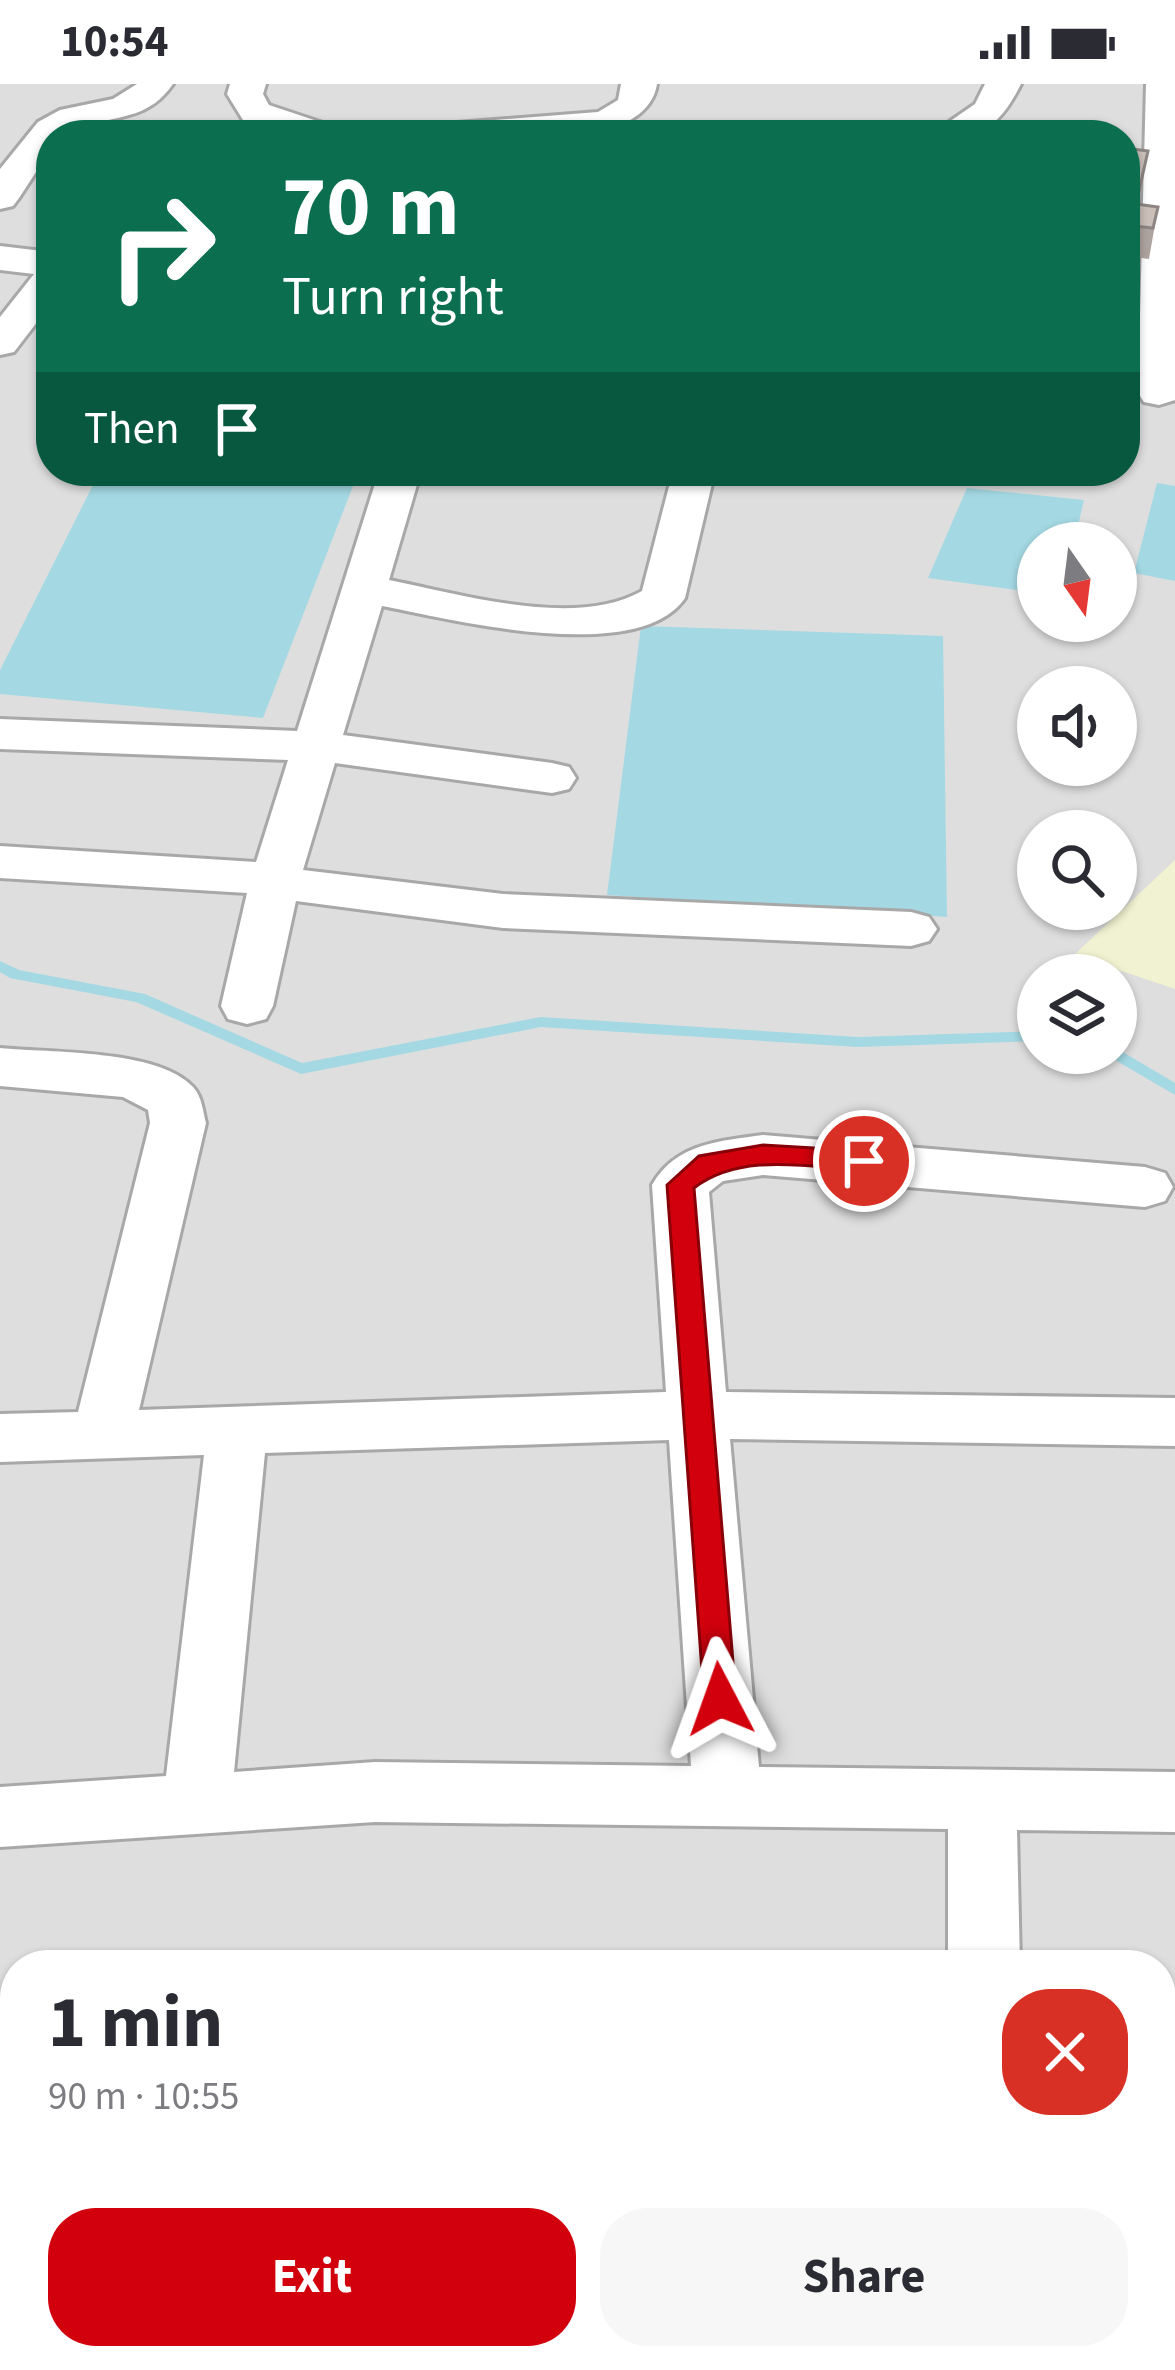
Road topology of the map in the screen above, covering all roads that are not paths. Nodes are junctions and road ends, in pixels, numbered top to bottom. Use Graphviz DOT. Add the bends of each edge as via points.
graph roads {
  1 [pos="155,84"];
  2 [pos="248,84"];
  3 [pos="639,84"];
  4 [pos="1003,84"];
  5 [pos="1164,84"];
  6 [pos="69,120"];
  7 [pos="279,120"];
  8 [pos="609,120"];
  9 [pos="974,120"];
  10 [pos="36,150"];
  11 [pos="0,198"];
  12 [pos="0,258"];
  13 [pos="36,262"];
  14 [pos="36,297"];
  15 [pos="0,343"];
  16 [pos="1153,393"];
  17 [pos="395,486"];
  18 [pos="690,486"];
  19 [pos="364,589"];
  20 [pos="0,734"];
  21 [pos="317,746"];
  22 [pos="552,778"];
  23 [pos="0,862"];
  24 [pos="275,881"];
  25 [pos="911,929"];
  26 [pos="247,1006"];
  27 [pos="0,1067"];
  28 [pos="1144,1187"];
  29 [pos="698,1415"];
  30 [pos="1175,1422"];
  31 [pos="237,1430"];
  32 [pos="103,1435"];
  33 [pos="0,1438"];
  34 [pos="728,1794"];
  35 [pos="982,1800"];
  36 [pos="1175,1802"];
  37 [pos="197,1803"];
  38 [pos="0,1817"];
  39 [pos="983,1950"];
  1 -- 6 [label="street" via="137,105"];
  2 -- 7 [label="street" via="256,112"];
  3 -- 8 [label="street" via="628,112"];
  4 -- 9 [label="street" via="989,111"];
  5 -- 16 [label="street"];
  10 -- 11 [label="street"];
  12 -- 13 [label="street"];
  14 -- 15 [label="street"];
  17 -- 19 [label="street"];
  18 -- 19 [label="street" via="663,598 631,616 550,619"];
  19 -- 21 [label="street"];
  20 -- 21 [label="street"];
  21 -- 22 [label="street"];
  21 -- 24 [label="street"];
  23 -- 24 [label="street"];
  24 -- 25 [label="street" via="503,911"];
  24 -- 26 [label="street"];
  27 -- 32 [label="street" via="133,1079 173,1099 178,1123"];
  28 -- 29 [label="street" via="817,1156 708,1163 680,1185"];
  29 -- 30 [label="street"];
  29 -- 31 [label="street"];
  29 -- 34 [label="street"];
  31 -- 32 [label="street"];
  31 -- 37 [label="street"];
  32 -- 33 [label="street"];
  34 -- 35 [label="street"];
  34 -- 37 [label="street" via="375,1792"];
  35 -- 36 [label="street"];
  35 -- 39 [label="street"];
  37 -- 38 [label="street"];
}
